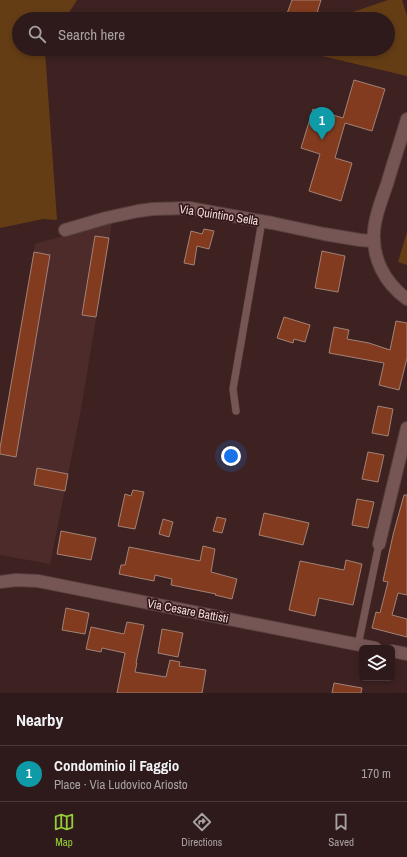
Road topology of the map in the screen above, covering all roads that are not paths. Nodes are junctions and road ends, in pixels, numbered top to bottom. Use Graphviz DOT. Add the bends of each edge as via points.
graph roads {
  1 [pos="407,120"];
  2 [pos="262,221"];
  3 [pos="65,230"];
  4 [pos="374,241"];
  5 [pos="407,299"];
  6 [pos="236,411"];
  7 [pos="407,428"];
  8 [pos="379,544"];
  9 [pos="0,582"];
  10 [pos="358,644"];
  11 [pos="362,645"];
  12 [pos="395,652"];
  13 [pos="407,654"];
  1 -- 4 [label="street" via="378,212"];
  2 -- 3 [label="street, Via Quintino Sella" via="189,208 153,209 112,216"];
  2 -- 4 [label="street, Via Quintino Sella"];
  2 -- 6 [label="lane" via="233,388"];
  4 -- 5 [label="street" via="376,256 387,280"];
  7 -- 8 [label="street"];
  8 -- 10 [label="lane"];
  9 -- 10 [label="street, Via Cesare Battisti" via="38,580"];
  10 -- 11 [label="street, Via Cesare Battisti"];
  12 -- 13 [label="street"];
}
